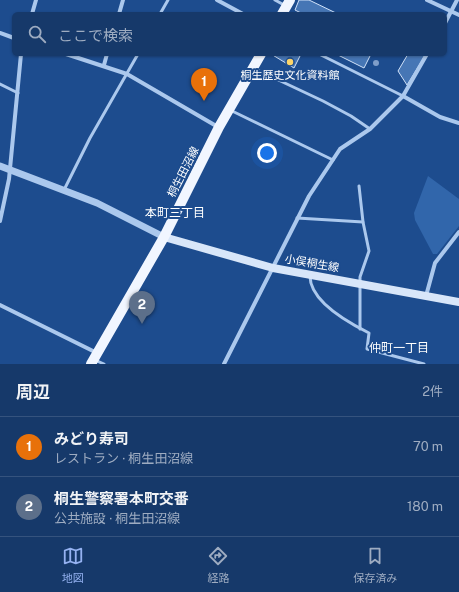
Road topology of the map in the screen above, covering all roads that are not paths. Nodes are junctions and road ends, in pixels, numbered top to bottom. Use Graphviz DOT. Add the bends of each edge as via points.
graph roads {
  1 [pos="36,0"];
  2 [pos="123,0"];
  3 [pos="168,0"];
  4 [pos="217,0"];
  5 [pos="275,0"];
  6 [pos="427,0"];
  7 [pos="458,0"];
  8 [pos="286,7"];
  9 [pos="33,12"];
  10 [pos="120,12"];
  11 [pos="161,12"];
  12 [pos="239,12"];
  13 [pos="452,12"];
  14 [pos="459,15"];
  15 [pos="447,20"];
  16 [pos="0,33"];
  17 [pos="12,37"];
  18 [pos="21,56"];
  19 [pos="73,56"];
  20 [pos="106,56"];
  21 [pos="137,56"];
  22 [pos="259,56"];
  23 [pos="323,56"];
  24 [pos="426,56"];
  25 [pos="104,65"];
  26 [pos="253,68"];
  27 [pos="126,74"];
  28 [pos="0,84"];
  29 [pos="18,92"];
  30 [pos="402,96"];
  31 [pos="229,110"];
  32 [pos="459,123"];
  33 [pos="219,127"];
  34 [pos="370,129"];
  35 [pos="333,160"];
  36 [pos="0,166"];
  37 [pos="10,170"];
  38 [pos="359,186"];
  39 [pos="64,190"];
  40 [pos="297,218"];
  41 [pos="0,221"];
  42 [pos="363,222"];
  43 [pos="459,232"];
  44 [pos="164,236"];
  45 [pos="273,268"];
  46 [pos="310,274"];
  47 [pos="360,283"];
  48 [pos="426,296"];
  49 [pos="459,302"];
  50 [pos="0,305"];
  51 [pos="360,329"];
  52 [pos="94,359"];
  53 [pos="104,364"];
  54 [pos="224,364"];
  55 [pos="424,364"];
  1 -- 9 [label="street"];
  2 -- 10 [label="street"];
  3 -- 11 [label="lane"];
  4 -- 12 [label="street"];
  5 -- 8 [label="lane"];
  6 -- 13 [label="street"];
  7 -- 13 [label="street"];
  13 -- 14 [label="street"];
  13 -- 15 [label="street"];
  16 -- 17 [label="street"];
  18 -- 29 [label="street"];
  19 -- 25 [label="street"];
  20 -- 25 [label="street"];
  21 -- 27 [label="lane"];
  22 -- 26 [label="main road, 桐生田沼線"];
  23 -- 30 [label="lane"];
  24 -- 30 [label="street"];
  25 -- 27 [label="street"];
  26 -- 31 [label="main road, 桐生田沼線"];
  26 -- 34 [label="lane" via="344,112"];
  27 -- 33 [label="street"];
  27 -- 39 [label="lane"];
  28 -- 29 [label="lane"];
  29 -- 37 [label="street"];
  30 -- 32 [label="street" via="440,117"];
  30 -- 34 [label="street"];
  31 -- 33 [label="main road, 桐生田沼線"];
  31 -- 35 [label="lane"];
  33 -- 44 [label="main road, 桐生田沼線"];
  34 -- 35 [label="street" via="343,147"];
  35 -- 40 [label="street"];
  36 -- 37 [label="street"];
  37 -- 39 [label="street"];
  37 -- 41 [label="street"];
  38 -- 42 [label="lane"];
  39 -- 44 [label="street"];
  40 -- 42 [label="lane"];
  40 -- 45 [label="street"];
  42 -- 47 [label="lane" via="369,252"];
  43 -- 48 [label="street" via="436,262"];
  44 -- 45 [label="main road, 小俣桐生線"];
  44 -- 52 [label="main road, 桐生田沼線"];
  45 -- 46 [label="main road, 小俣桐生線"];
  45 -- 54 [label="street"];
  46 -- 47 [label="main road, 小俣桐生線"];
  46 -- 51 [label="lane" via="313,289 318,296 341,317"];
  47 -- 48 [label="main road, 小俣桐生線"];
  47 -- 51 [label="lane"];
  48 -- 49 [label="main road, 小俣桐生線"];
  50 -- 52 [label="street"];
  51 -- 55 [label="lane" via="370,335 367,349"];
  52 -- 53 [label="lane"];
}
